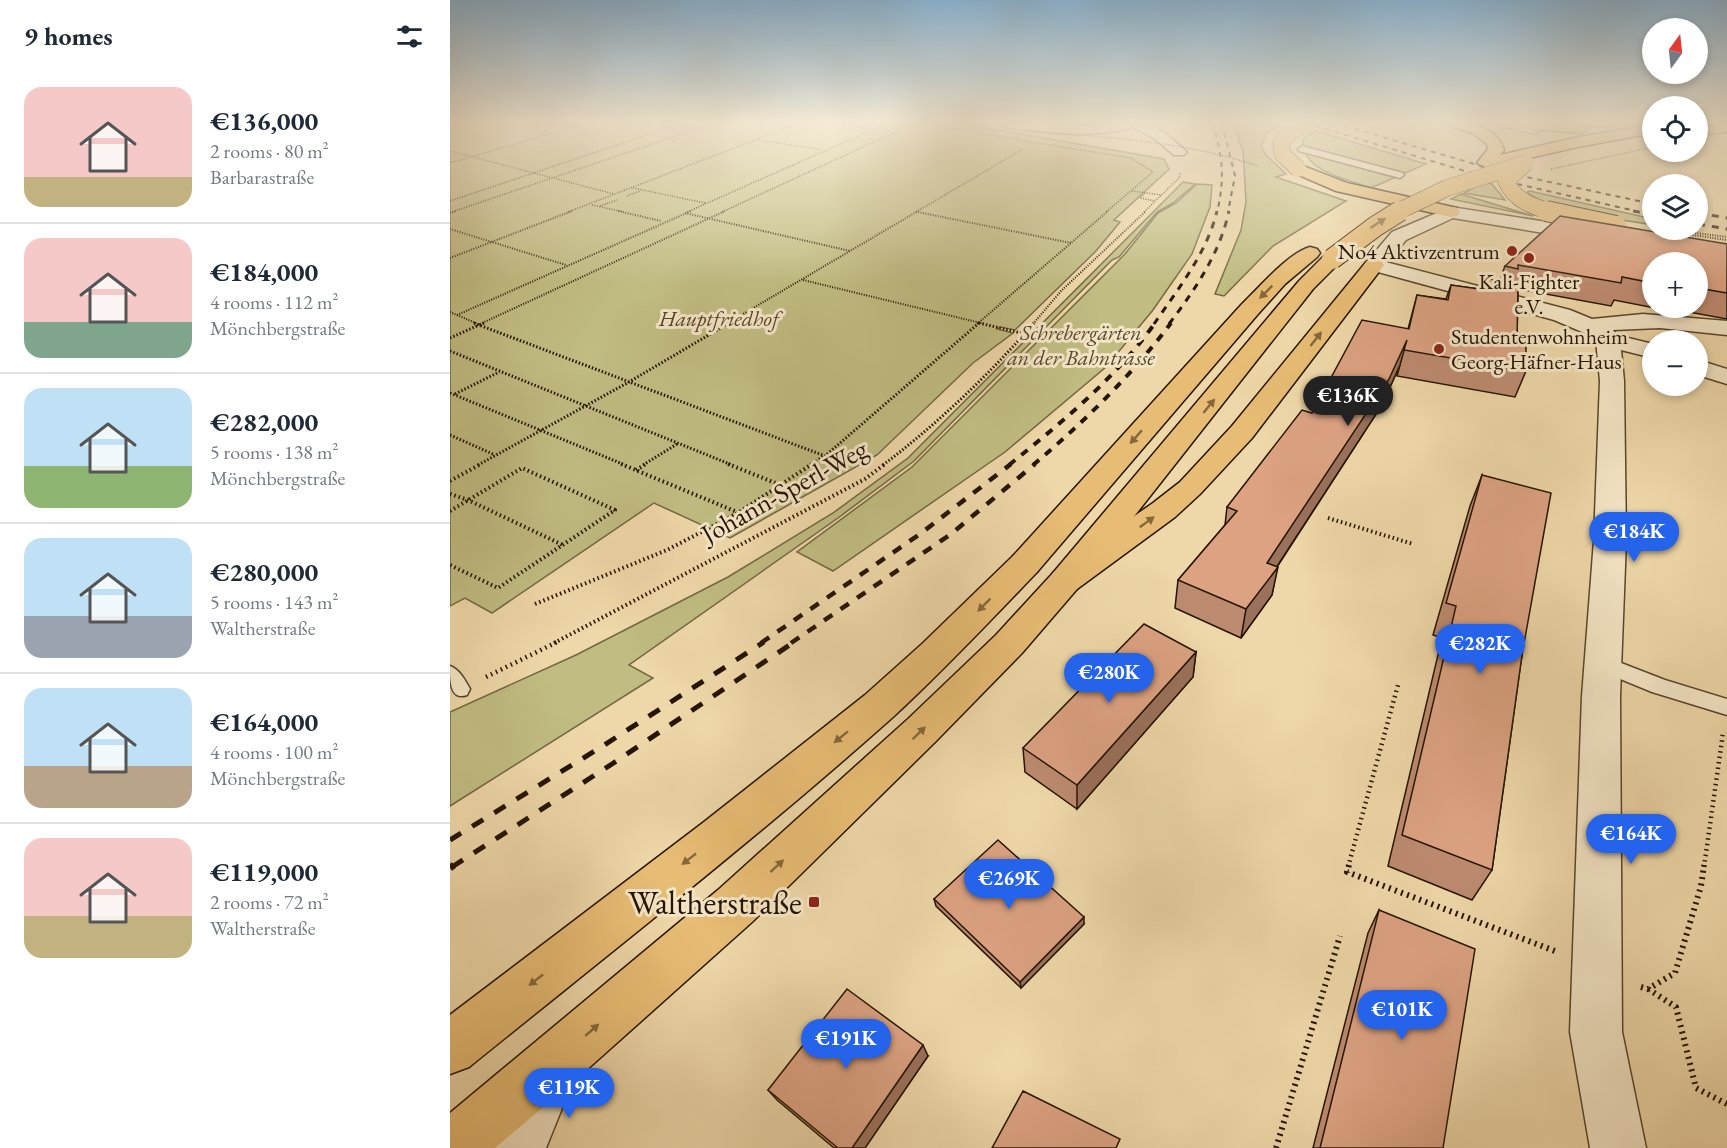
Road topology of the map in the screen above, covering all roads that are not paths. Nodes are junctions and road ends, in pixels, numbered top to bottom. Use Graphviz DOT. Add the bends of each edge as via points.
graph roads {
  1 [pos="1317,177"];
  2 [pos="1447,177"];
  3 [pos="1477,177"];
  4 [pos="1511,177"];
  5 [pos="1451,212"];
  6 [pos="1354,220"];
  7 [pos="1629,235"];
  8 [pos="1322,250"];
  9 [pos="1374,265"];
  10 [pos="1727,328"];
  11 [pos="1600,333"];
  12 [pos="1642,347"];
  13 [pos="1708,370"];
  14 [pos="1727,377"];
  15 [pos="1065,581"];
  16 [pos="1603,664"];
  17 [pos="1727,707"];
  18 [pos="450,1048"];
  19 [pos="554,1063"];
  20 [pos="451,1148"];
  21 [pos="518,1148"];
  22 [pos="1618,1148"];
  1 -- 5 [label="main road, bridge" via="1342,187"];
  2 -- 6 [label="main road"];
  8 -- 3 [label="main road, one-way, bridge" via="1426,196"];
  4 -- 7 [label="main road, bridge" via="1506,181 1508,189 1520,200"];
  5 -- 7 [label="street"];
  5 -- 9 [label="street" via="1399,236"];
  15 -- 8 [label="main road, one-way" via="1306,285"];
  8 -- 18 [label="main road, one-way" via="1250,309 1025,564 880,705"];
  9 -- 11 [label="street" via="1562,315"];
  15 -- 9 [label="main road, one-way" via="1190,488 1242,432"];
  10 -- 11 [label="street" via="1648,321"];
  11 -- 12 [label="street"];
  11 -- 16 [label="street" via="1612,381"];
  13 -- 14 [label="street"];
  19 -- 15 [label="main road, one-way" via="735,906 922,730 1009,644"];
  16 -- 17 [label="lane"];
  16 -- 22 [label="street" via="1596,1032"];
  19 -- 20 [label="main road"];
  19 -- 21 [label="street"];
}
